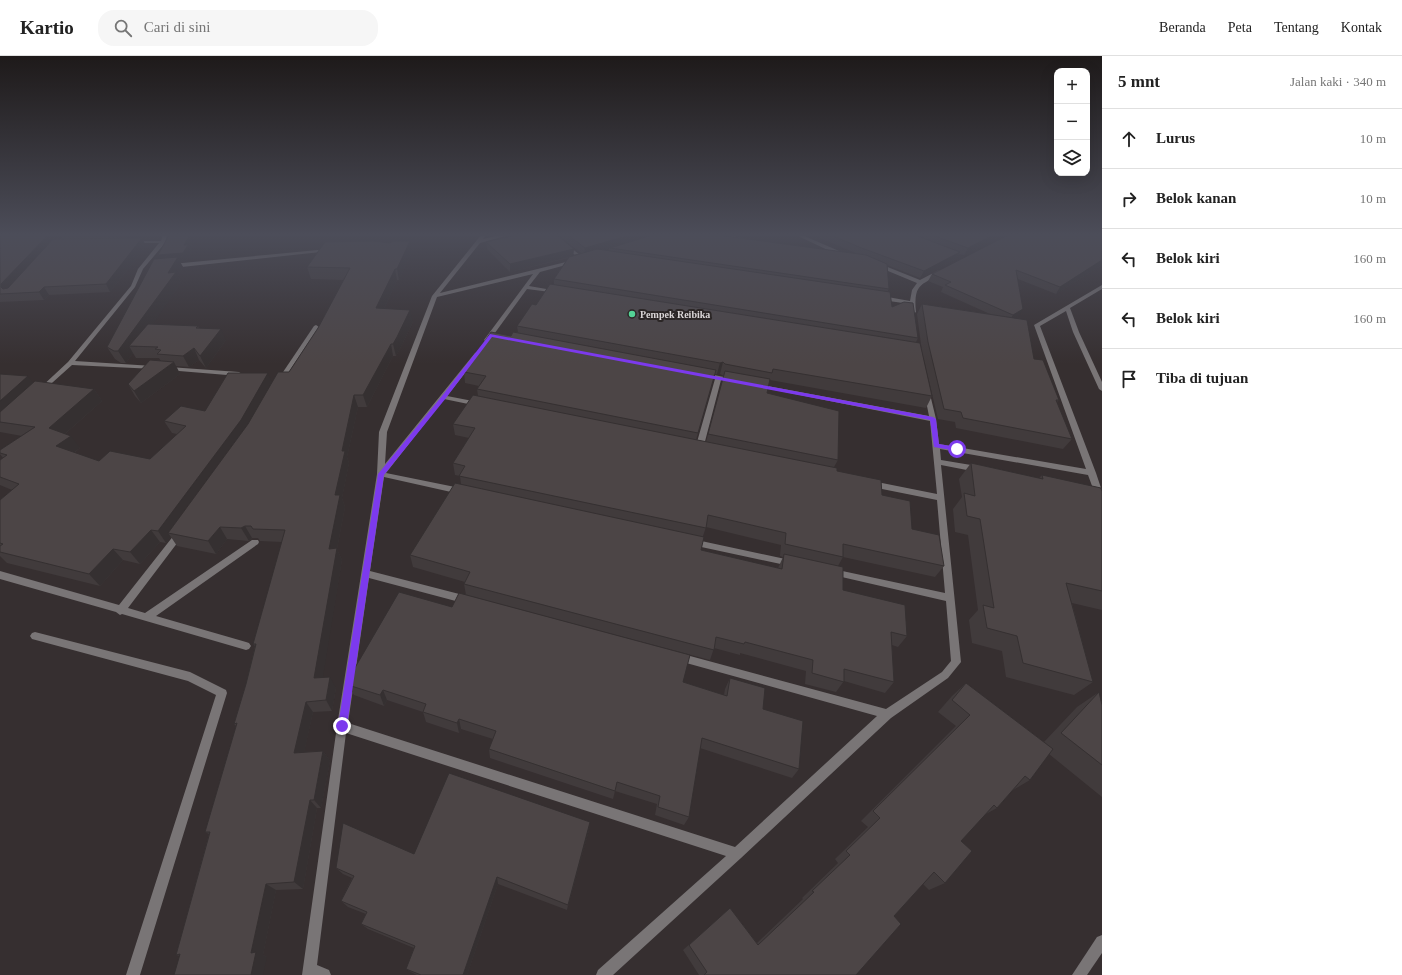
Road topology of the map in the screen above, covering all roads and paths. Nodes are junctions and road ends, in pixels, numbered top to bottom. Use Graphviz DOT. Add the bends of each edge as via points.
graph roads {
  1 [pos="137,278"];
  2 [pos="449,278"];
  3 [pos="512,278"];
  4 [pos="533,278"];
  5 [pos="910,278"];
  6 [pos="928,278"];
  7 [pos="920,282"];
  8 [pos="526,287"];
  9 [pos="1102,287"];
  10 [pos="565,294"];
  11 [pos="435,296"];
  12 [pos="872,297"];
  13 [pos="911,303"];
  14 [pos="1067,307"];
  15 [pos="913,317"];
  16 [pos="316,327"];
  17 [pos="491,335"];
  18 [pos="499,336"];
  19 [pos="70,363"];
  20 [pos="695,373"];
  21 [pos="247,374"];
  22 [pos="719,377"];
  23 [pos="742,382"];
  24 [pos="925,382"];
  25 [pos="749,383"];
  26 [pos="1102,389"];
  27 [pos="275,390"];
  28 [pos="35,396"];
  29 [pos="444,397"];
  30 [pos="482,405"];
  31 [pos="933,419"];
  32 [pos="936,446"];
  33 [pos="699,449"];
  34 [pos="937,462"];
  35 [pos="983,470"];
  36 [pos="1092,473"];
  37 [pos="381,474"];
  38 [pos="863,482"];
  39 [pos="1089,491"];
  40 [pos="467,493"];
  41 [pos="1100,493"];
  42 [pos="940,498"];
  43 [pos="1102,502"];
  44 [pos="185,526"];
  45 [pos="685,540"];
  46 [pos="255,542"];
  47 [pos="802,566"];
  48 [pos="825,571"];
  49 [pos="365,573"];
  50 [pos="0,575"];
  51 [pos="950,598"];
  52 [pos="480,604"];
  53 [pos="120,611"];
  54 [pos="147,617"];
  55 [pos="35,636"];
  56 [pos="246,646"];
  57 [pos="672,656"];
  58 [pos="886,714"];
  59 [pos="342,726"];
  60 [pos="737,854"];
  61 [pos="1102,942"];
  62 [pos="310,972"];
  63 [pos="133,975"];
  64 [pos="324,975"];
  65 [pos="603,975"];
  66 [pos="1079,975"];
  1 -- 19 [label="street" via="133,286"];
  2 -- 11 [label="street"];
  3 -- 11 [label="street"];
  4 -- 8 [label="street"];
  5 -- 7 [label="street"];
  6 -- 7 [label="street"];
  7 -- 13 [label="street"];
  8 -- 10 [label="street"];
  8 -- 17 [label="street"];
  9 -- 14 [label="street"];
  11 -- 37 [label="street" via="383,432"];
  12 -- 13 [label="street"];
  13 -- 15 [label="street"];
  14 -- 26 [label="street"];
  14 -- 36 [label="street" via="1037,325"];
  16 -- 27 [label="street" via="279,377"];
  17 -- 18 [label="street"];
  17 -- 29 [label="street"];
  19 -- 21 [label="street"];
  19 -- 28 [label="street"];
  20 -- 22 [label="street"];
  22 -- 23 [label="street"];
  22 -- 33 [label="street"];
  24 -- 31 [label="street"];
  25 -- 31 [label="street"];
  29 -- 30 [label="street"];
  29 -- 37 [label="street"];
  31 -- 32 [label="street"];
  32 -- 34 [label="street"];
  32 -- 36 [label="street"];
  34 -- 35 [label="street"];
  34 -- 42 [label="street"];
  36 -- 41 [label="street"];
  37 -- 40 [label="street"];
  37 -- 49 [label="street"];
  38 -- 42 [label="street"];
  39 -- 41 [label="street"];
  41 -- 43 [label="street"];
  42 -- 51 [label="street"];
  44 -- 53 [label="street"];
  45 -- 47 [label="street"];
  46 -- 54 [label="street"];
  48 -- 51 [label="street"];
  49 -- 52 [label="street"];
  49 -- 59 [label="street"];
  50 -- 53 [label="street"];
  51 -- 58 [label="street" via="956,662 945,675"];
  53 -- 54 [label="street"];
  54 -- 56 [label="street"];
  55 -- 63 [label="street" via="190,676 222,693"];
  57 -- 58 [label="street"];
  58 -- 60 [label="street"];
  59 -- 60 [label="street"];
  59 -- 62 [label="street"];
  60 -- 65 [label="street"];
  61 -- 66 [label="street"];
  62 -- 64 [label="street"];
}
